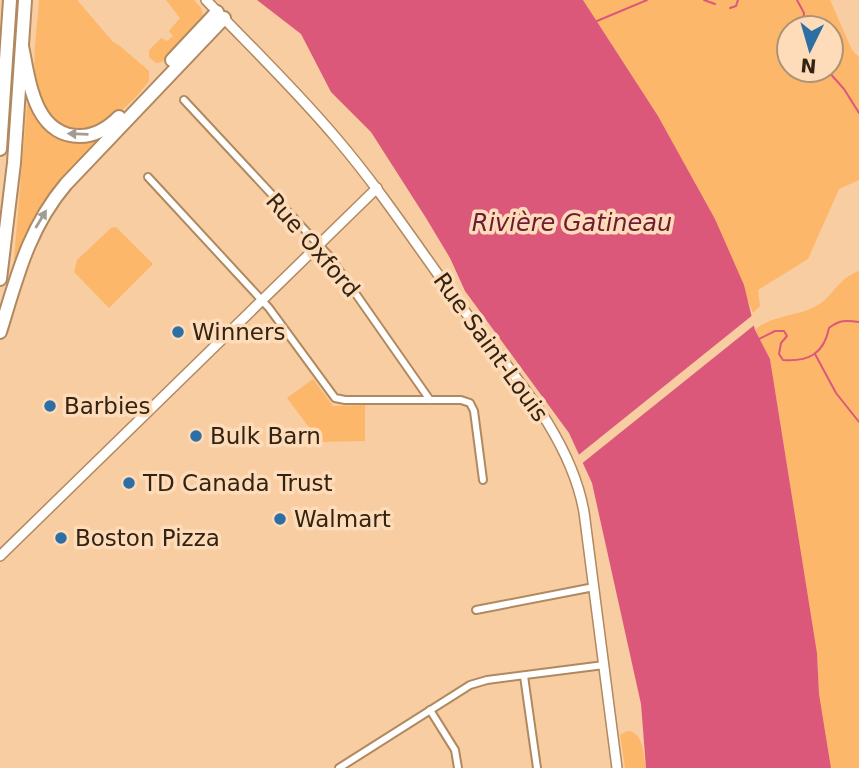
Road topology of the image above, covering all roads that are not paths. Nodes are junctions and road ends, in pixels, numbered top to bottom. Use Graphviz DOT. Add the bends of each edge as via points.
graph roads {
  1 [pos="10,0"];
  2 [pos="25,0"];
  3 [pos="206,0"];
  4 [pos="220,15"];
  5 [pos="8,37"];
  6 [pos="22,46"];
  7 [pos="0,58"];
  8 [pos="184,100"];
  9 [pos="0,149"];
  10 [pos="365,173"];
  11 [pos="148,177"];
  12 [pos="377,188"];
  13 [pos="364,200"];
  14 [pos="318,245"];
  15 [pos="0,279"];
  16 [pos="261,300"];
  17 [pos="0,332"];
  18 [pos="430,400"];
  19 [pos="483,480"];
  20 [pos="0,556"];
  21 [pos="594,587"];
  22 [pos="476,610"];
  23 [pos="604,665"];
  24 [pos="524,676"];
  25 [pos="430,710"];
  26 [pos="339,768"];
  27 [pos="458,768"];
  28 [pos="537,768"];
  29 [pos="617,768"];
  1 -- 5 [label="highway"];
  2 -- 6 [label="highway"];
  3 -- 4 [label="main road, Rue Saint-Louis"];
  4 -- 6 [label="highway, one-way" via="113,123 86,136 62,132 41,115"];
  4 -- 10 [label="main road, Rue Saint-Louis"];
  17 -- 4 [label="highway, one-way" via="25,249 51,203"];
  5 -- 7 [label="highway"];
  5 -- 9 [label="highway"];
  6 -- 15 [label="highway"];
  8 -- 14 [label="street, Rue Oxford"];
  10 -- 12 [label="main road, Rue Saint-Louis"];
  10 -- 13 [label="main road"];
  11 -- 16 [label="street"];
  12 -- 13 [label="main road"];
  12 -- 21 [label="main road, Rue Saint-Louis" via="561,446 580,494"];
  13 -- 14 [label="main road"];
  14 -- 16 [label="main road"];
  14 -- 18 [label="street, Rue Oxford" via="339,268"];
  16 -- 18 [label="street" via="335,398"];
  16 -- 20 [label="main road"];
  18 -- 19 [label="street" via="466,400 473,406"];
  21 -- 22 [label="street"];
  21 -- 23 [label="main road, Rue Saint-Louis"];
  23 -- 24 [label="street"];
  23 -- 29 [label="main road, Rue Saint-Louis"];
  24 -- 25 [label="street" via="470,685"];
  24 -- 28 [label="street"];
  25 -- 26 [label="street"];
  25 -- 27 [label="street" via="455,750"];
}
